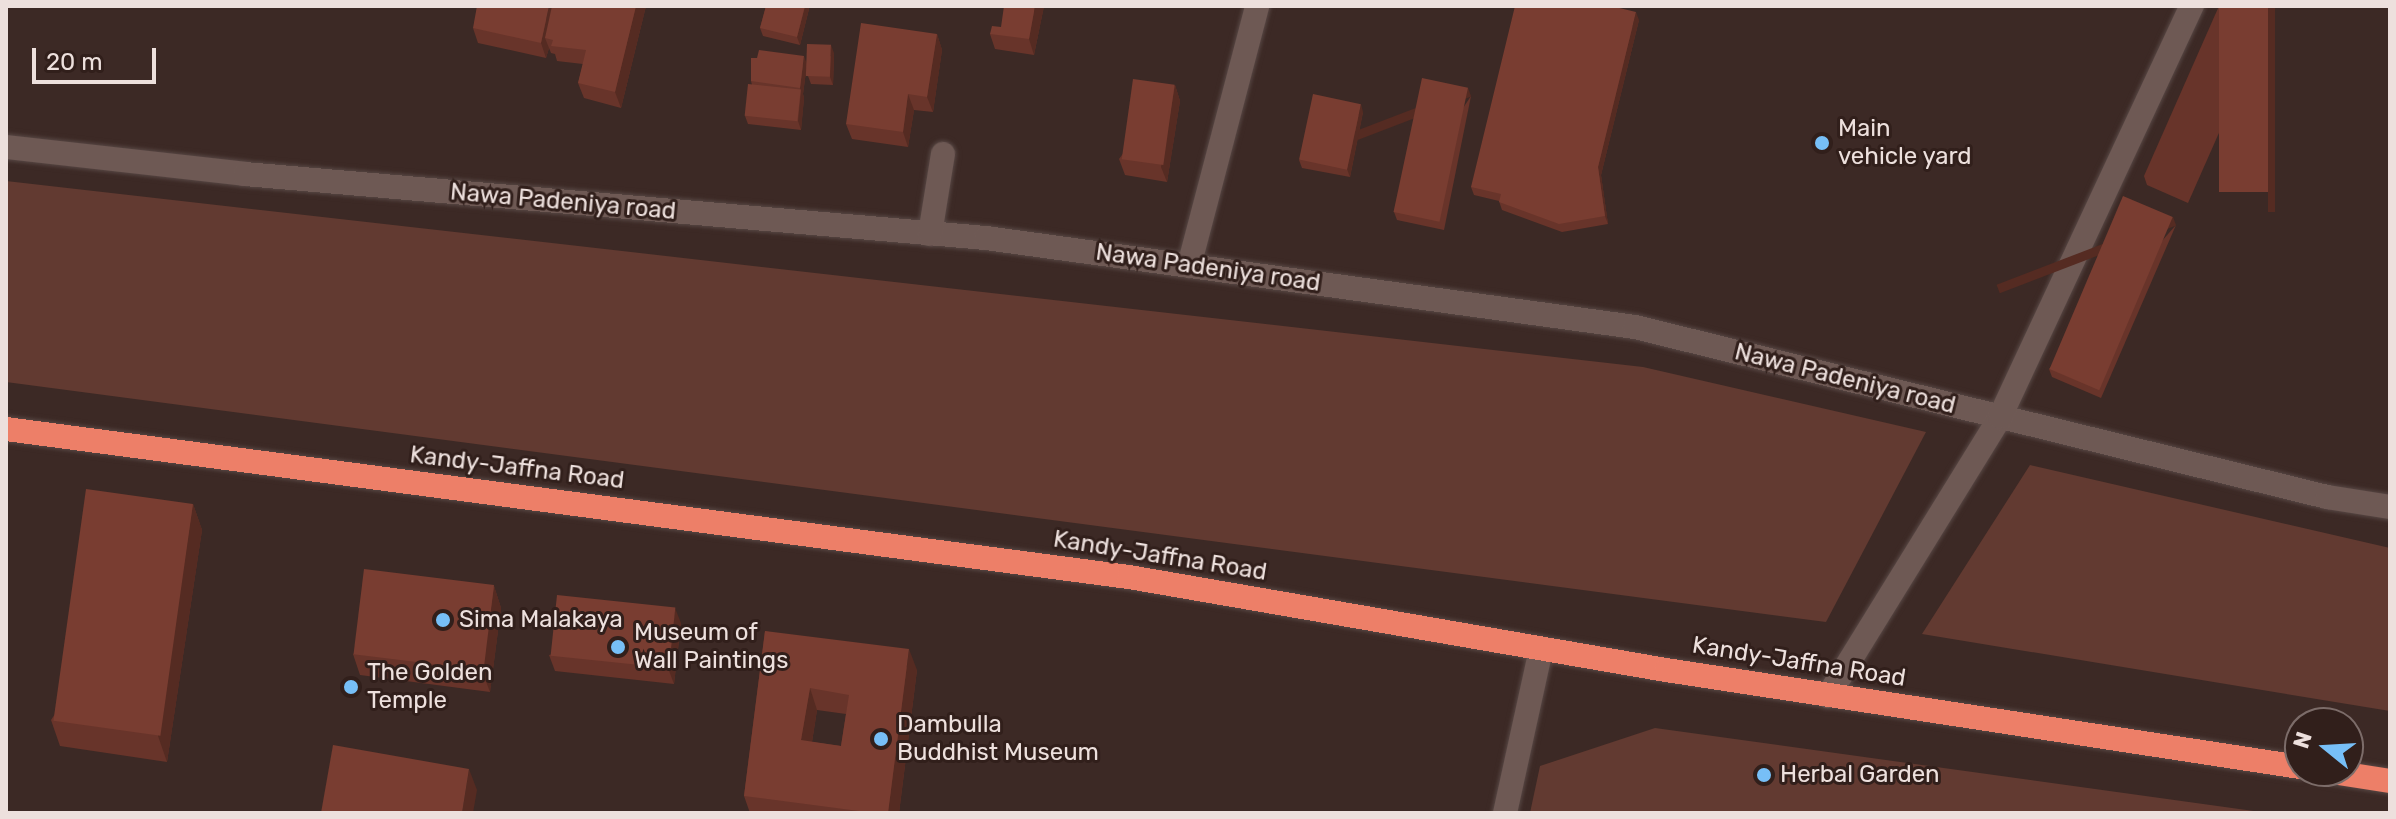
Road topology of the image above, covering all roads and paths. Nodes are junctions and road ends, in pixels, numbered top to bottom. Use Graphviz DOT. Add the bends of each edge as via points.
graph roads {
  1 [pos="1257,6"];
  2 [pos="2192,6"];
  3 [pos="6,147"];
  4 [pos="943,154"];
  5 [pos="930,234"];
  6 [pos="1189,266"];
  7 [pos="2000,417"];
  8 [pos="6,429"];
  9 [pos="2390,507"];
  10 [pos="1541,649"];
  11 [pos="1828,696"];
  12 [pos="2284,765"];
  13 [pos="2364,777"];
  14 [pos="2390,781"];
  15 [pos="1505,813"];
  1 -- 6 [label="street"];
  2 -- 7 [label="street"];
  3 -- 5 [label="street, Nawa Padeniya road" via="245,174"];
  4 -- 5 [label="street"];
  5 -- 6 [label="street, Nawa Padeniya road"];
  6 -- 7 [label="street, Nawa Padeniya road" via="1635,327"];
  7 -- 9 [label="street, Nawa Padeniya road" via="2327,497"];
  7 -- 11 [label="street"];
  8 -- 10 [label="highway, Kandy-Jaffna Road" via="1129,577"];
  10 -- 11 [label="highway, Kandy-Jaffna Road"];
  10 -- 15 [label="street"];
  11 -- 12 [label="highway, Kandy-Jaffna Road"];
  13 -- 14 [label="highway"];
}
